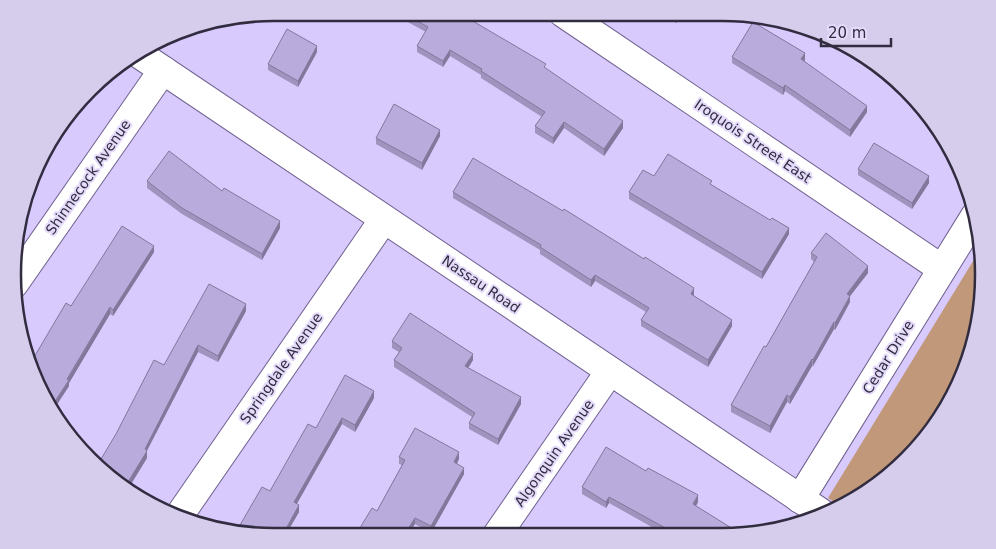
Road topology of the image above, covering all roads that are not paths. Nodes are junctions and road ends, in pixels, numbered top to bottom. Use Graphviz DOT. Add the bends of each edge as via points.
graph roads {
  1 [pos="575,21"];
  2 [pos="144,57"];
  3 [pos="163,70"];
  4 [pos="384,219"];
  5 [pos="970,224"];
  6 [pos="942,269"];
  7 [pos="21,274"];
  8 [pos="610,371"];
  9 [pos="800,499"];
  10 [pos="815,509"];
  11 [pos="183,510"];
  12 [pos="502,528"];
  1 -- 6 [label="street, Iroquois Street East"];
  2 -- 3 [label="street, Nassau Road"];
  3 -- 4 [label="street, Nassau Road"];
  3 -- 7 [label="street, Shinnecock Avenue"];
  4 -- 8 [label="street, Nassau Road"];
  4 -- 11 [label="street, Springdale Avenue"];
  5 -- 6 [label="street, Cedar Drive"];
  6 -- 9 [label="street, Cedar Drive"];
  8 -- 9 [label="street, Nassau Road"];
  8 -- 12 [label="street, Algonquin Avenue"];
  9 -- 10 [label="street, Nassau Road"];
}
